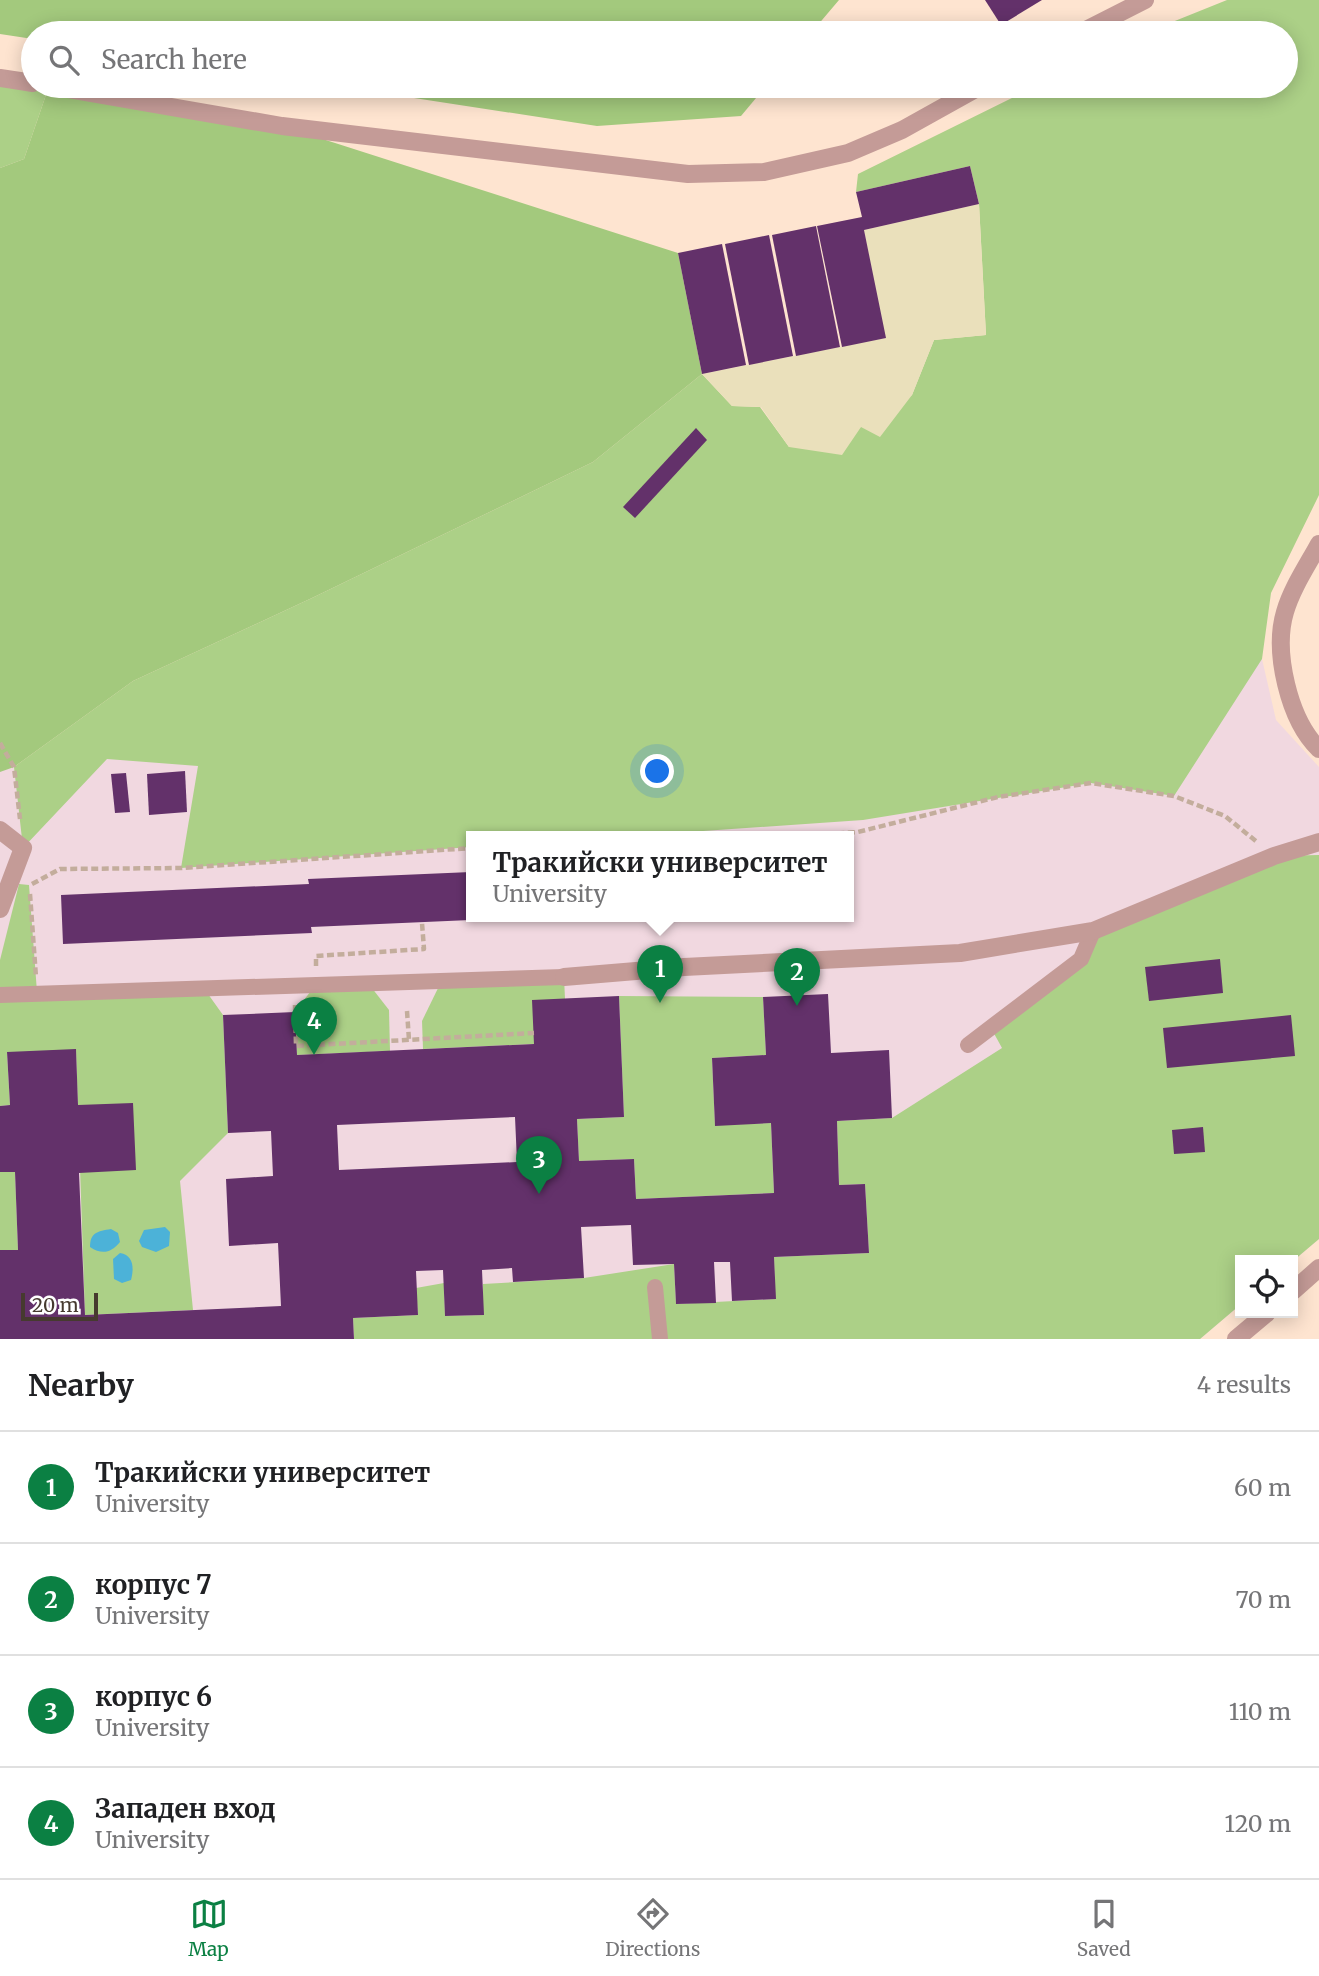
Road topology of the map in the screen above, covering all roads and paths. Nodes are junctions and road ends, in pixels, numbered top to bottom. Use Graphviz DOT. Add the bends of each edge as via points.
graph roads {
  1 [pos="1145,0"];
  2 [pos="1104,21"];
  3 [pos="0,78"];
  4 [pos="21,81"];
  5 [pos="120,98"];
  6 [pos="959,98"];
  7 [pos="1319,544"];
  8 [pos="0,743"];
  9 [pos="1319,749"];
  10 [pos="0,830"];
  11 [pos="854,832"];
  12 [pos="1319,842"];
  13 [pos="23,848"];
  14 [pos="466,848"];
  15 [pos="1273,856"];
  16 [pos="0,909"];
  17 [pos="422,923"];
  18 [pos="1093,931"];
  19 [pos="564,977"];
  20 [pos="316,984"];
  21 [pos="294,985"];
  22 [pos="37,992"];
  23 [pos="0,995"];
  24 [pos="407,1011"];
  25 [pos="534,1032"];
  26 [pos="409,1040"];
  27 [pos="968,1045"];
  28 [pos="1319,1268"];
  29 [pos="655,1287"];
  30 [pos="1298,1287"];
  31 [pos="1261,1318"];
  32 [pos="660,1339"];
  33 [pos="1236,1339"];
  1 -- 2 [label="street"];
  3 -- 4 [label="street"];
  5 -- 6 [label="street" via="282,126 688,174 764,172 848,153"];
  7 -- 9 [label="street" via="1292,593 1284,614 1282,641 1290,695"];
  8 -- 13 [label="path" via="14,767"];
  10 -- 13 [label="street"];
  11 -- 15 [label="path" via="998,797 1091,783 1174,796 1225,816"];
  12 -- 15 [label="street"];
  13 -- 16 [label="street"];
  14 -- 22 [label="path" via="181,868 60,869 29,885"];
  15 -- 18 [label="street"];
  17 -- 20 [label="path" via="424,948 316,956"];
  18 -- 19 [label="street" via="960,953"];
  18 -- 27 [label="lane" via="1081,959"];
  19 -- 20 [label="lane"];
  20 -- 21 [label="lane"];
  21 -- 22 [label="lane"];
  21 -- 26 [label="path" via="296,1046"];
  22 -- 23 [label="lane"];
  24 -- 26 [label="path"];
  25 -- 26 [label="path"];
  28 -- 30 [label="street"];
  29 -- 32 [label="lane"];
  31 -- 33 [label="street"];
}
